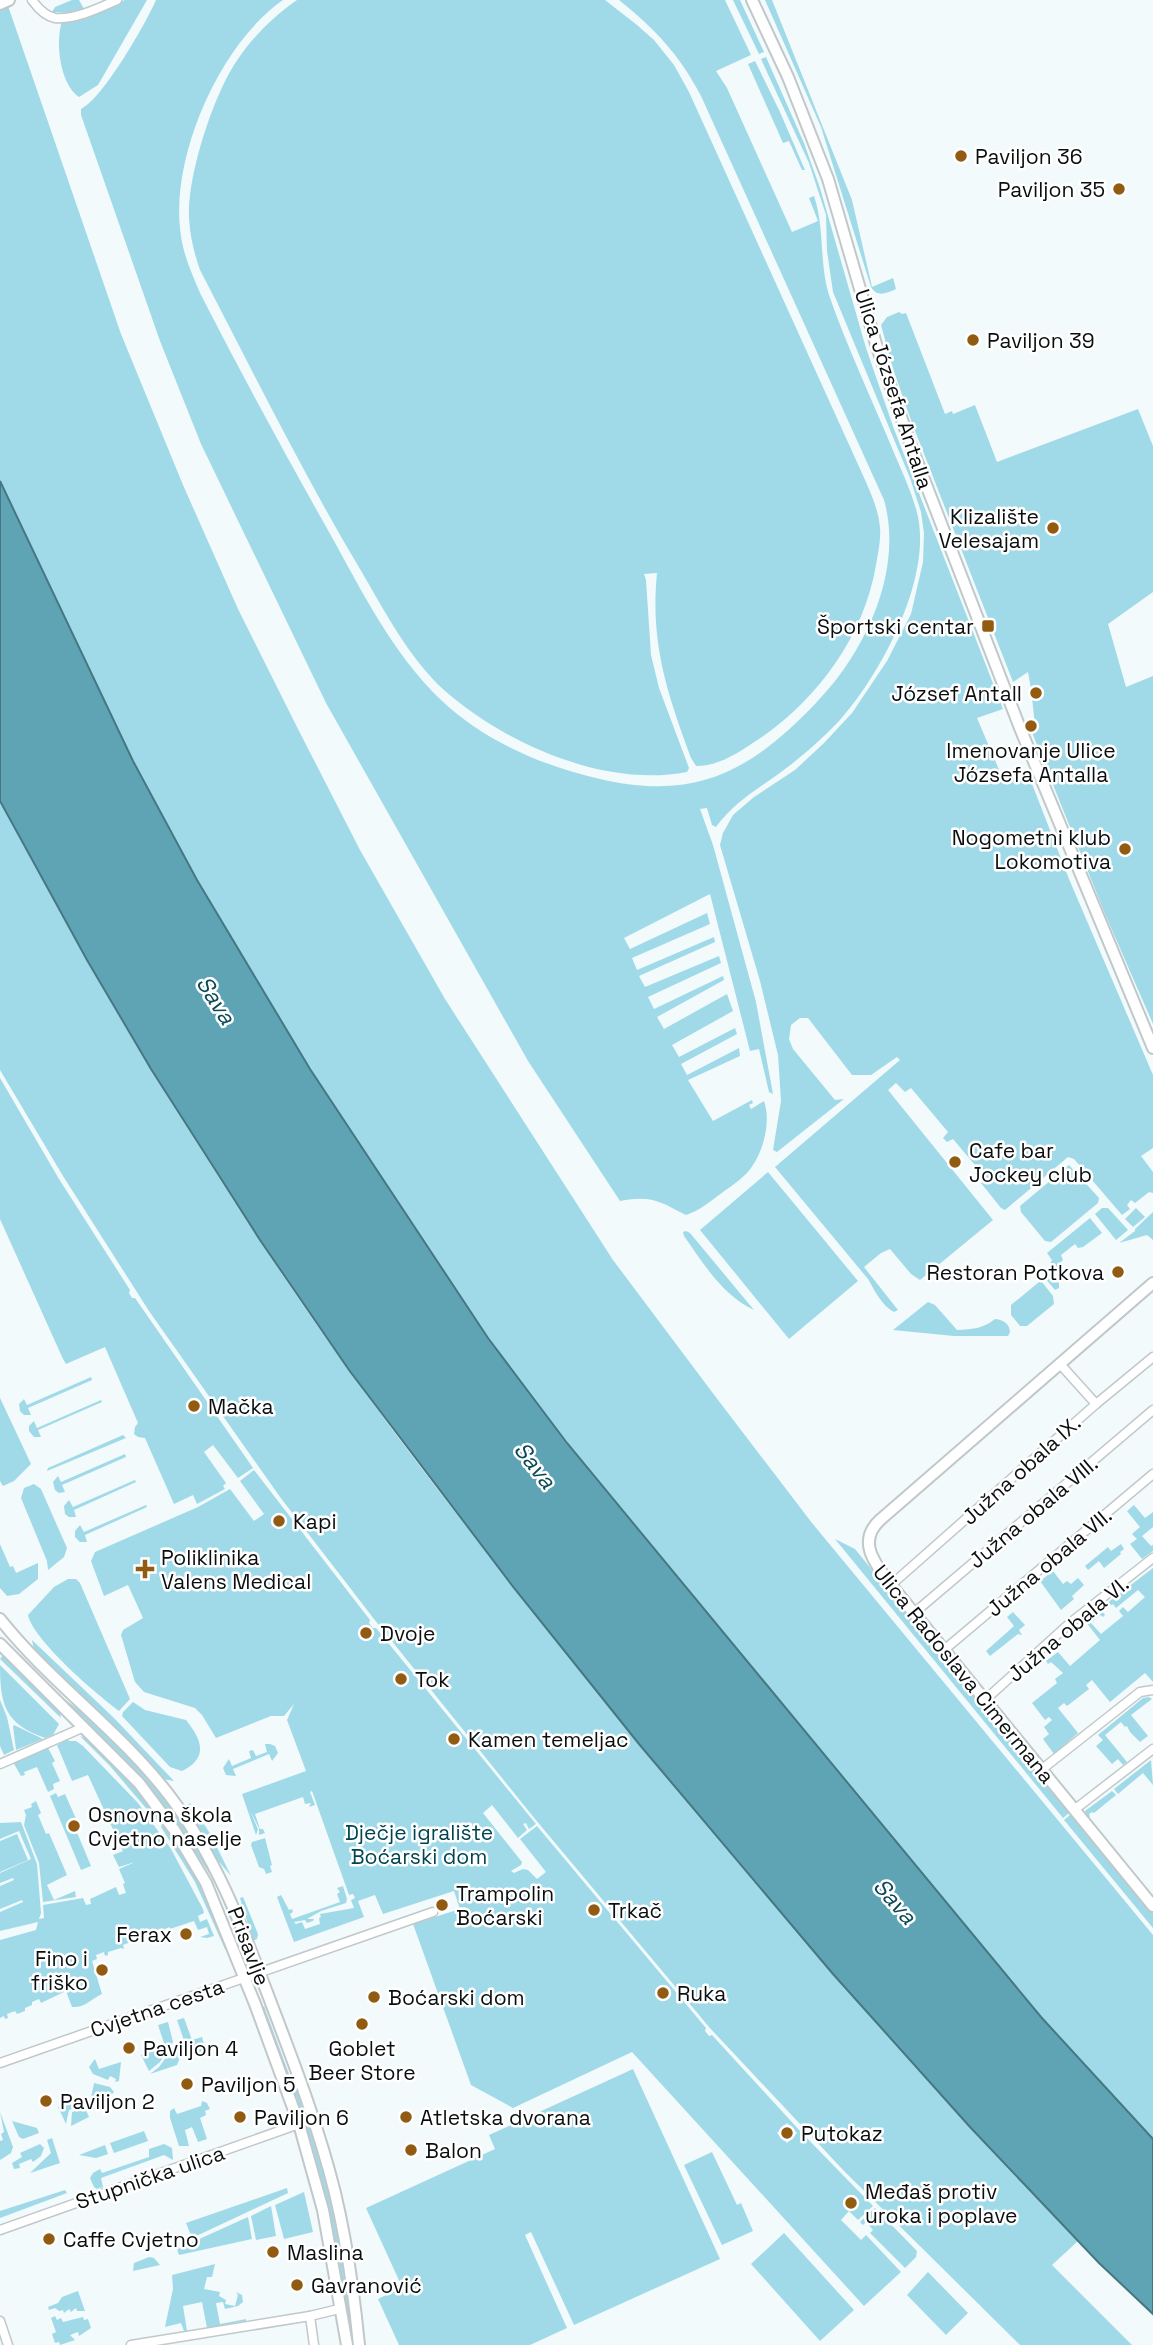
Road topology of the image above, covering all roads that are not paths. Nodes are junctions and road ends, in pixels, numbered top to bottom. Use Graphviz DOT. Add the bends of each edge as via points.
graph roads {
  1 [pos="9,0"];
  2 [pos="32,0"];
  3 [pos="117,0"];
  4 [pos="752,0"];
  5 [pos="0,4"];
  6 [pos="1153,1048"];
  7 [pos="1153,1283"];
  8 [pos="1153,1357"];
  9 [pos="1060,1364"];
  10 [pos="1096,1404"];
  11 [pos="1153,1410"];
  12 [pos="1153,1474"];
  13 [pos="1153,1558"];
  14 [pos="891,1586"];
  15 [pos="914,1613"];
  16 [pos="0,1620"];
  17 [pos="0,1644"];
  18 [pos="944,1650"];
  19 [pos="1153,1690"];
  20 [pos="985,1700"];
  21 [pos="84,1727"];
  22 [pos="1153,1749"];
  23 [pos="0,1764"];
  24 [pos="1041,1770"];
  25 [pos="1074,1810"];
  26 [pos="1153,1906"];
  27 [pos="433,1912"];
  28 [pos="260,1972"];
  29 [pos="245,1977"];
  30 [pos="0,2063"];
  31 [pos="299,2124"];
  32 [pos="0,2230"];
  33 [pos="340,2309"];
  34 [pos="310,2316"];
  35 [pos="0,2321"];
  36 [pos="131,2344"];
  37 [pos="8,2345"];
  38 [pos="314,2345"];
  39 [pos="346,2345"];
  40 [pos="359,2345"];
  1 -- 5 [label="street"];
  2 -- 3 [label="street" via="54,18 85,13"];
  4 -- 6 [label="street, Ulica Józsefa Antalla" via="828,179 909,443 1016,718"];
  7 -- 9 [label="street, Ulica Radoslava Cimermana"];
  8 -- 10 [label="street, Južna obala IX."];
  9 -- 10 [label="street"];
  9 -- 14 [label="street, Ulica Radoslava Cimermana" via="874,1525 870,1556"];
  10 -- 14 [label="street, Južna obala IX."];
  11 -- 15 [label="street, Južna obala VIII."];
  12 -- 18 [label="street, Južna obala VII."];
  13 -- 20 [label="street, Južna obala VI." via="1070,1623"];
  14 -- 15 [label="street, Ulica Radoslava Cimermana"];
  15 -- 18 [label="street, Ulica Radoslava Cimermana"];
  16 -- 28 [label="street, Prisavlje" via="41,1666 132,1752 182,1813 226,1888"];
  17 -- 21 [label="street, Prisavlje"];
  18 -- 20 [label="street, Ulica Radoslava Cimermana"];
  19 -- 24 [label="street" via="1140,1692"];
  20 -- 24 [label="street, Ulica Radoslava Cimermana"];
  21 -- 23 [label="street"];
  21 -- 29 [label="street, Prisavlje" via="139,1783 175,1831 211,1894"];
  22 -- 25 [label="street"];
  24 -- 25 [label="street, Ulica Radoslava Cimermana"];
  25 -- 26 [label="street, Ulica Radoslava Cimermana"];
  27 -- 28 [label="street, Cvjetna cesta"];
  28 -- 29 [label="street, Cvjetna cesta"];
  28 -- 40 [label="street, Prisavlje" via="330,2176 348,2259"];
  29 -- 30 [label="street, Cvjetna cesta"];
  29 -- 31 [label="street, Prisavlje"];
  31 -- 32 [label="street, Stupnička ulica"];
  31 -- 33 [label="street, Prisavlje" via="323,2210"];
  33 -- 34 [label="street"];
  33 -- 39 [label="street, Prisavlje"];
  34 -- 36 [label="street"];
  34 -- 38 [label="street"];
  35 -- 37 [label="street"];
}
